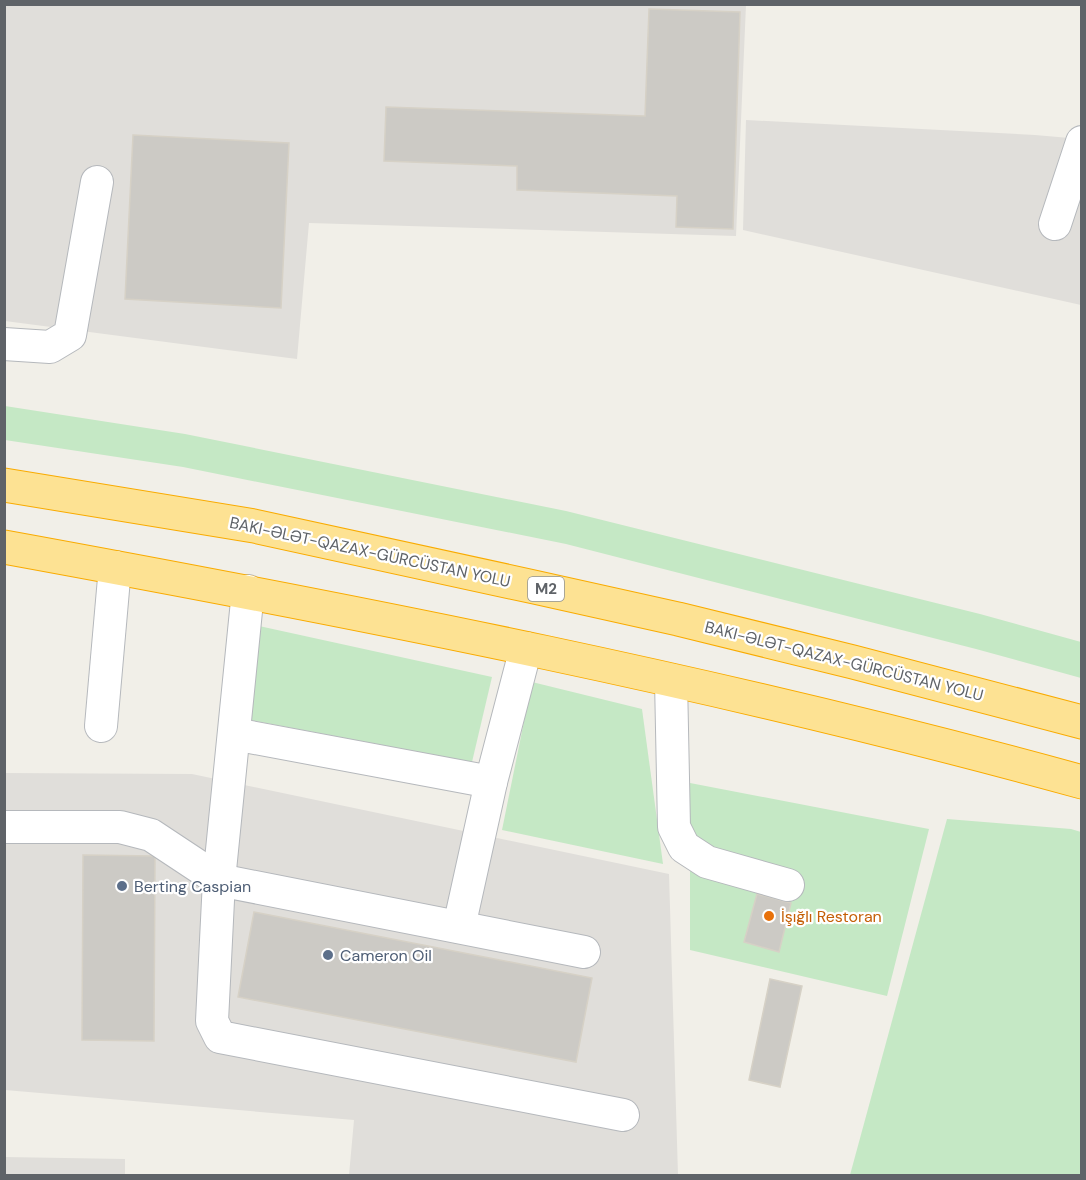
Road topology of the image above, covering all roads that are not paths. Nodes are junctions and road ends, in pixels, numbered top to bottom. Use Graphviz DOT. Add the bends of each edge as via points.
graph roads {
  1 [pos="1082,142"];
  2 [pos="97,182"];
  3 [pos="1055,224"];
  4 [pos="4,344"];
  5 [pos="4,485"];
  6 [pos="4,547"];
  7 [pos="115,567"];
  8 [pos="248,591"];
  9 [pos="526,648"];
  10 [pos="671,680"];
  11 [pos="1082,722"];
  12 [pos="101,726"];
  13 [pos="234,734"];
  14 [pos="491,782"];
  15 [pos="1082,782"];
  16 [pos="4,827"];
  17 [pos="219,880"];
  18 [pos="788,885"];
  19 [pos="459,927"];
  20 [pos="584,952"];
  21 [pos="623,1116"];
  1 -- 3 [label="lane"];
  2 -- 4 [label="lane" via="70,334 50,347"];
  5 -- 11 [label="highway, M2" via="255,526 534,586 853,662"];
  6 -- 7 [label="highway"];
  7 -- 8 [label="highway"];
  7 -- 12 [label="lane"];
  8 -- 9 [label="highway"];
  8 -- 13 [label="lane"];
  9 -- 10 [label="highway"];
  9 -- 14 [label="lane"];
  10 -- 15 [label="highway"];
  10 -- 18 [label="lane" via="674,827 684,848 707,862"];
  13 -- 14 [label="lane"];
  13 -- 17 [label="lane"];
  14 -- 19 [label="lane"];
  16 -- 17 [label="lane" via="120,826 151,836"];
  17 -- 19 [label="lane"];
  17 -- 21 [label="lane" via="212,1021 220,1037"];
  19 -- 20 [label="lane"];
}
